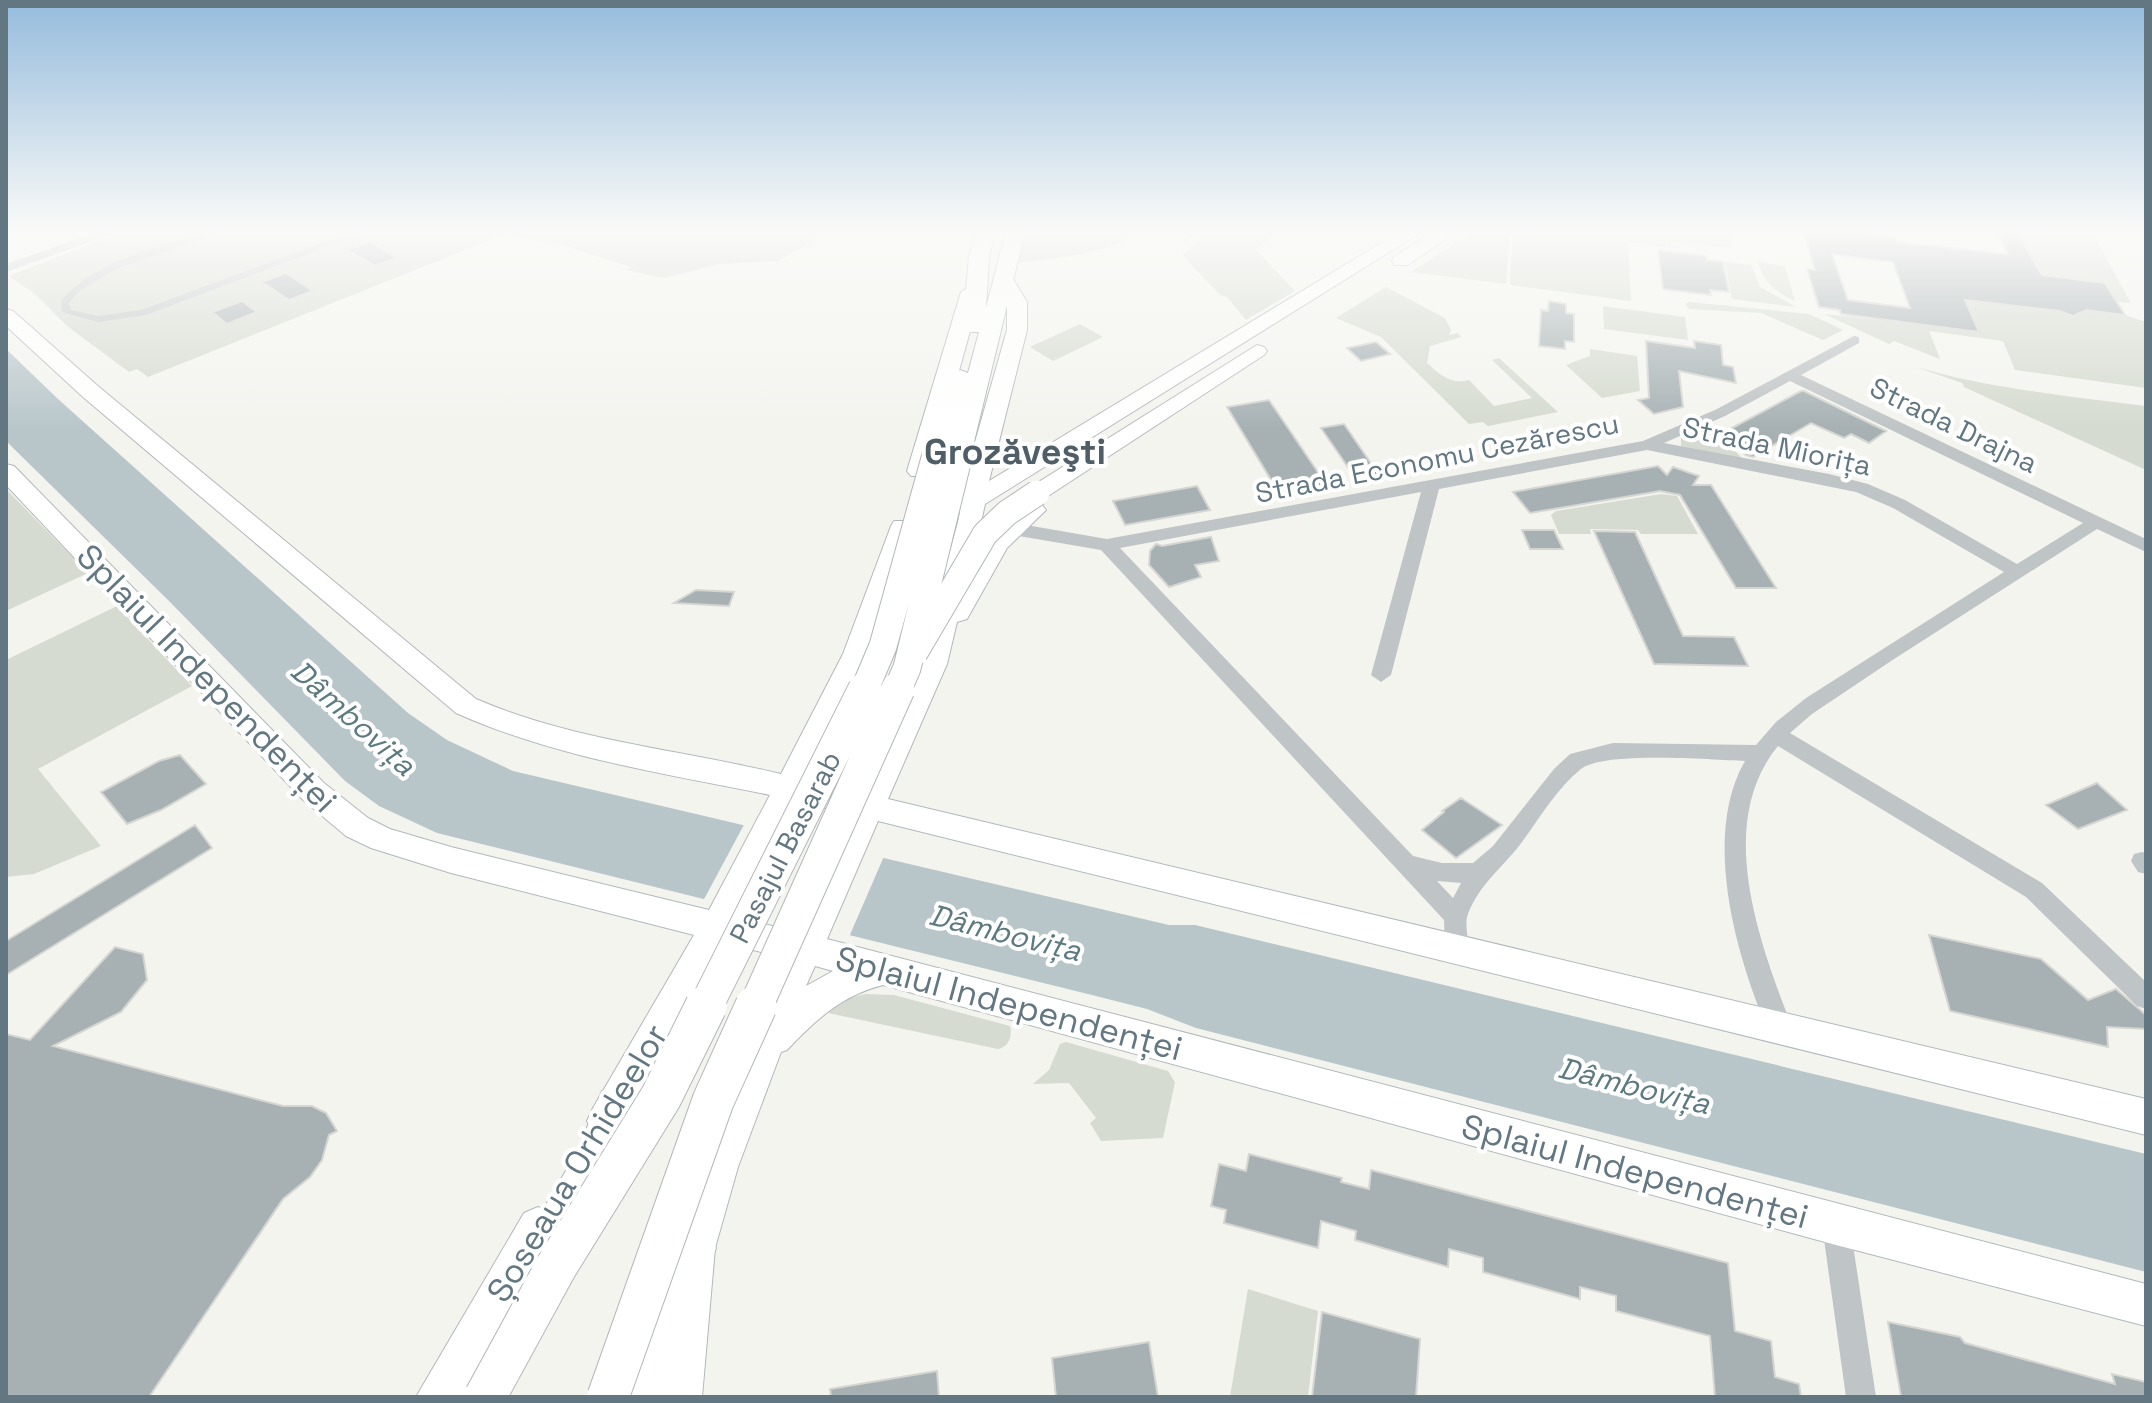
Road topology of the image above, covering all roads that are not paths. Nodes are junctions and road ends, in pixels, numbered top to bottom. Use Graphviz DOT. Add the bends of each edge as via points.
graph roads {
  1 [pos="68,296"];
  2 [pos="188,296"];
  3 [pos="970,296"];
  4 [pos="990,296"];
  5 [pos="992,296"];
  6 [pos="1007,296"];
  7 [pos="1308,296"];
  8 [pos="1344,296"];
  9 [pos="6,315"];
  10 [pos="1854,340"];
  11 [pos="1246,358"];
  12 [pos="1790,375"];
  13 [pos="1684,431"];
  14 [pos="1647,445"];
  15 [pos="982,456"];
  16 [pos="1700,456"];
  17 [pos="6,471"];
  18 [pos="1024,471"];
  19 [pos="1431,487"];
  20 [pos="973,501"];
  21 [pos="2096,522"];
  22 [pos="1008,528"];
  23 [pos="1107,545"];
  24 [pos="2146,546"];
  25 [pos="894,557"];
  26 [pos="2019,573"];
  27 [pos="920,666"];
  28 [pos="1381,675"];
  29 [pos="1776,735"];
  30 [pos="1761,753"];
  31 [pos="788,787"];
  32 [pos="864,821"];
  33 [pos="1408,864"];
  34 [pos="1478,873"];
  35 [pos="721,918"];
  36 [pos="1456,932"];
  37 [pos="811,939"];
  38 [pos="883,970"];
  39 [pos="2146,998"];
  40 [pos="1779,1027"];
  41 [pos="761,1054"];
  42 [pos="616,1105"];
  43 [pos="2146,1117"];
  44 [pos="1836,1225"];
  45 [pos="695,1248"];
  46 [pos="2146,1305"];
  47 [pos="438,1397"];
  48 [pos="462,1397"];
  49 [pos="485,1397"];
  50 [pos="608,1397"];
  51 [pos="637,1397"];
  52 [pos="680,1397"];
  53 [pos="1861,1397"];
  1 -- 2 [label="street" via="67,312 98,319 143,313"];
  3 -- 25 [label="main road, Șoseaua Orhideelor"];
  4 -- 49 [label="main road, Pasajul Basarab, bridge" via="969,346 872,674 661,1097 556,1267"];
  5 -- 27 [label="main road, Pasajul Basarab, bridge" via="989,346"];
  6 -- 15 [label="main road" via="1017,302 1017,330"];
  7 -- 18 [label="main road"];
  8 -- 11 [label="main road"];
  9 -- 31 [label="main road" via="466,706 507,725 600,751"];
  10 -- 12 [label="street, Strada Economu Cezărescu"];
  11 -- 22 [label="main road" via="1194,405"];
  11 -- 27 [label="main road, bridge" via="995,523 969,556"];
  12 -- 13 [label="street, Strada Economu Cezărescu"];
  12 -- 21 [label="street, Strada Drajna"];
  13 -- 14 [label="street, Strada Economu Cezărescu"];
  13 -- 16 [label="street" via="1677,444"];
  14 -- 16 [label="street, Strada Miorița"];
  14 -- 19 [label="street, Strada Economu Cezărescu"];
  15 -- 18 [label="main road" via="994,470"];
  15 -- 20 [label="main road"];
  16 -- 26 [label="street, Strada Miorița" via="1862,488"];
  17 -- 35 [label="main road, Splaiul Independenței" via="284,762 357,827 440,857"];
  18 -- 20 [label="main road"];
  19 -- 23 [label="street, Strada Economu Cezărescu"];
  19 -- 28 [label="street"];
  20 -- 25 [label="main road" via="907,540"];
  20 -- 27 [label="main road"];
  21 -- 24 [label="street, Strada Drajna"];
  21 -- 26 [label="street"];
  22 -- 23 [label="street, Strada Economu Cezărescu"];
  22 -- 27 [label="main road"];
  23 -- 33 [label="street"];
  25 -- 31 [label="main road, Șoseaua Orhideelor" via="856,654"];
  26 -- 29 [label="street" via="1893,649"];
  27 -- 32 [label="main road"];
  27 -- 50 [label="main road, Pasajul Basarab, bridge" via="713,1101"];
  29 -- 30 [label="street"];
  29 -- 39 [label="street" via="2034,890"];
  30 -- 34 [label="street" via="1613,751 1577,760 1501,853"];
  30 -- 40 [label="street" via="1743,788 1737,868 1766,995"];
  31 -- 32 [label="main road"];
  31 -- 35 [label="main road, Șoseaua Orhideelor"];
  32 -- 36 [label="main road"];
  32 -- 37 [label="main road"];
  33 -- 34 [label="street" via="1442,873"];
  33 -- 36 [label="street"];
  34 -- 36 [label="street"];
  35 -- 37 [label="main road, Splaiul Independenței"];
  35 -- 42 [label="main road, Șoseaua Orhideelor"];
  36 -- 40 [label="main road"];
  37 -- 38 [label="main road, Splaiul Independenței"];
  37 -- 41 [label="main road"];
  38 -- 41 [label="main road" via="830,987"];
  38 -- 44 [label="main road, Splaiul Independenței"];
  40 -- 43 [label="main road"];
  41 -- 45 [label="main road"];
  42 -- 47 [label="main road, Șoseaua Orhideelor" via="515,1263"];
  42 -- 48 [label="main road" via="592,1164"];
  44 -- 46 [label="main road, Splaiul Independenței"];
  44 -- 53 [label="street"];
  45 -- 51 [label="main road"];
  45 -- 52 [label="main road"];
}
